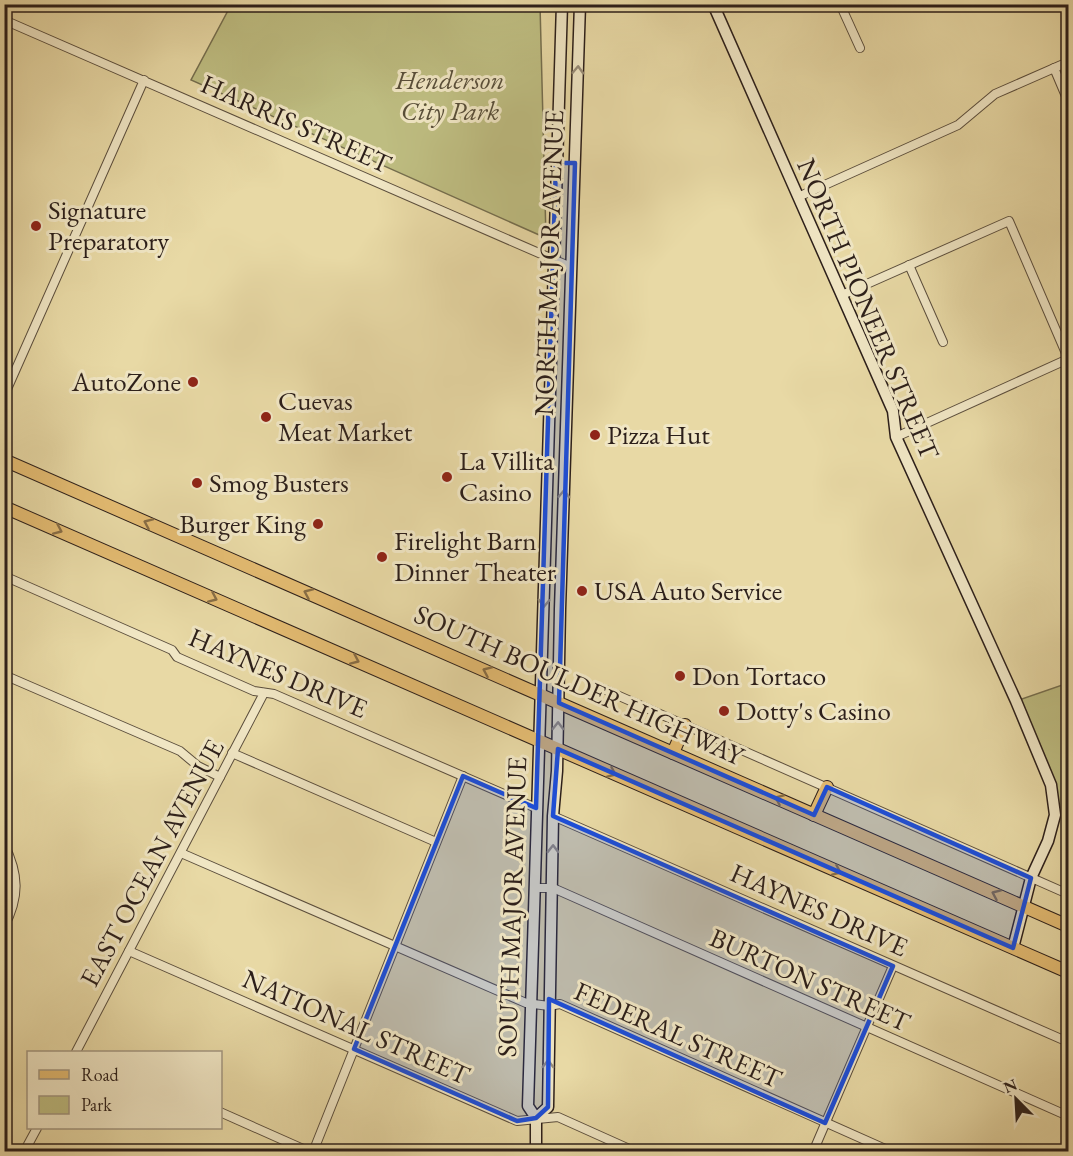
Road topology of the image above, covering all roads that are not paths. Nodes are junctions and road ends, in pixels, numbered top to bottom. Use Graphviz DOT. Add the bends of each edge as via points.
graph roads {
  1 [pos="562,4"];
  2 [pos="580,4"];
  3 [pos="713,4"];
  4 [pos="840,4"];
  5 [pos="4,20"];
  6 [pos="860,48"];
  7 [pos="1068,62"];
  8 [pos="1054,68"];
  9 [pos="144,81"];
  10 [pos="1068,101"];
  11 [pos="557,148"];
  12 [pos="575,149"];
  13 [pos="556,163"];
  14 [pos="575,163"];
  15 [pos="798,197"];
  16 [pos="553,259"];
  17 [pos="909,265"];
  18 [pos="571,267"];
  19 [pos="842,295"];
  20 [pos="943,342"];
  21 [pos="550,352"];
  22 [pos="568,353"];
  23 [pos="1068,358"];
  24 [pos="4,396"];
  25 [pos="896,437"];
  26 [pos="4,460"];
  27 [pos="547,461"];
  28 [pos="565,462"];
  29 [pos="4,507"];
  30 [pos="4,576"];
  31 [pos="4,675"];
  32 [pos="601,688"];
  33 [pos="264,693"];
  34 [pos="540,694"];
  35 [pos="559,703"];
  36 [pos="685,725"];
  37 [pos="540,741"];
  38 [pos="558,749"];
  39 [pos="232,753"];
  40 [pos="673,753"];
  41 [pos="463,776"];
  42 [pos="220,777"];
  43 [pos="827,787"];
  44 [pos="536,808"];
  45 [pos="814,814"];
  46 [pos="554,816"];
  47 [pos="436,842"];
  48 [pos="4,844"];
  49 [pos="181,853"];
  50 [pos="1031,878"];
  51 [pos="534,888"];
  52 [pos="553,888"];
  53 [pos="1068,894"];
  54 [pos="1024,906"];
  55 [pos="1068,926"];
  56 [pos="4,927"];
  57 [pos="395,946"];
  58 [pos="1013,948"];
  59 [pos="129,951"];
  60 [pos="893,966"];
  61 [pos="1068,972"];
  62 [pos="531,1004"];
  63 [pos="549,1005"];
  64 [pos="866,1028"];
  65 [pos="1068,1042"];
  66 [pos="354,1049"];
  67 [pos="79,1051"];
  68 [pos="222,1113"];
  69 [pos="1068,1116"];
  70 [pos="536,1118"];
  71 [pos="825,1123"];
  72 [pos="36,1129"];
  73 [pos="24,1152"];
  74 [pos="312,1152"];
  75 [pos="536,1152"];
  76 [pos="636,1152"];
  77 [pos="813,1152"];
  78 [pos="892,1152"];
  1 -- 11 [label="street, NORTH MAJOR AVENUE"];
  12 -- 2 [label="street, NORTH MAJOR AVENUE, one-way"];
  3 -- 15 [label="street, NORTH PIONEER STREET"];
  4 -- 6 [label="street"];
  5 -- 9 [label="street, HARRIS STREET"];
  7 -- 8 [label="street"];
  8 -- 10 [label="street"];
  8 -- 15 [label="street" via="995,94 958,125"];
  9 -- 16 [label="street, HARRIS STREET"];
  9 -- 24 [label="street"];
  11 -- 12 [label="street"];
  11 -- 13 [label="street, NORTH MAJOR AVENUE"];
  12 -- 14 [label="street, NORTH MAJOR AVENUE"];
  13 -- 14 [label="street"];
  13 -- 16 [label="street, NORTH MAJOR AVENUE"];
  14 -- 18 [label="street, NORTH MAJOR AVENUE"];
  15 -- 19 [label="street, NORTH PIONEER STREET"];
  16 -- 18 [label="street, HARRIS STREET"];
  16 -- 21 [label="street, NORTH MAJOR AVENUE"];
  17 -- 19 [label="street"];
  17 -- 20 [label="street"];
  17 -- 23 [label="street" via="1009,221"];
  18 -- 22 [label="street, NORTH MAJOR AVENUE"];
  19 -- 25 [label="street, NORTH PIONEER STREET" via="893,411"];
  21 -- 22 [label="street"];
  21 -- 27 [label="street, NORTH MAJOR AVENUE"];
  22 -- 28 [label="street, NORTH MAJOR AVENUE"];
  23 -- 25 [label="street"];
  25 -- 50 [label="street, NORTH PIONEER STREET" via="1051,785 1055,815"];
  34 -- 26 [label="main road, SOUTH BOULDER HIGHWAY, one-way"];
  27 -- 28 [label="street"];
  27 -- 34 [label="street, NORTH MAJOR AVENUE, one-way"];
  35 -- 28 [label="street, NORTH MAJOR AVENUE, one-way"];
  29 -- 37 [label="main road, one-way"];
  30 -- 33 [label="street, HAYNES DRIVE"];
  31 -- 42 [label="street" via="180,751"];
  32 -- 36 [label="street"];
  33 -- 39 [label="street, EAST OCEAN AVENUE"];
  33 -- 41 [label="street, HAYNES DRIVE"];
  34 -- 35 [label="main road, SOUTH BOULDER HIGHWAY"];
  34 -- 37 [label="street, SOUTH MAJOR AVENUE"];
  38 -- 35 [label="street, SOUTH MAJOR AVENUE, one-way"];
  35 -- 40 [label="main road, SOUTH BOULDER HIGHWAY"];
  36 -- 40 [label="main road"];
  36 -- 43 [label="street"];
  37 -- 38 [label="main road"];
  37 -- 44 [label="street, SOUTH MAJOR AVENUE"];
  38 -- 46 [label="street, SOUTH MAJOR AVENUE"];
  38 -- 58 [label="main road, one-way"];
  39 -- 42 [label="street, EAST OCEAN AVENUE"];
  39 -- 47 [label="street"];
  45 -- 40 [label="main road, SOUTH BOULDER HIGHWAY, one-way"];
  41 -- 44 [label="street, HAYNES DRIVE"];
  41 -- 47 [label="street"];
  42 -- 49 [label="street, EAST OCEAN AVENUE"];
  43 -- 45 [label="main road"];
  43 -- 50 [label="street"];
  44 -- 51 [label="street, SOUTH MAJOR AVENUE"];
  54 -- 45 [label="main road, SOUTH BOULDER HIGHWAY, one-way"];
  52 -- 46 [label="street, SOUTH MAJOR AVENUE, one-way"];
  46 -- 60 [label="street, HAYNES DRIVE"];
  47 -- 57 [label="street"];
  48 -- 56 [label="street" via="14,863 17,884"];
  49 -- 57 [label="street, FEDERAL STREET"];
  49 -- 59 [label="street, EAST OCEAN AVENUE"];
  50 -- 53 [label="street"];
  50 -- 54 [label="street, NORTH PIONEER STREET"];
  51 -- 52 [label="street, BURTON STREET"];
  51 -- 62 [label="street, SOUTH MAJOR AVENUE"];
  52 -- 63 [label="street, SOUTH MAJOR AVENUE"];
  52 -- 64 [label="street, BURTON STREET"];
  54 -- 55 [label="main road, SOUTH BOULDER HIGHWAY"];
  54 -- 58 [label="street, NORTH PIONEER STREET"];
  57 -- 62 [label="street, FEDERAL STREET"];
  57 -- 66 [label="street"];
  58 -- 61 [label="main road"];
  59 -- 66 [label="street, NATIONAL STREET"];
  59 -- 67 [label="street, EAST OCEAN AVENUE"];
  60 -- 64 [label="street"];
  60 -- 65 [label="street, HAYNES DRIVE"];
  62 -- 63 [label="street, FEDERAL STREET"];
  62 -- 70 [label="street, SOUTH MAJOR AVENUE" via="528,1106"];
  70 -- 63 [label="street, SOUTH MAJOR AVENUE, one-way" via="548,1107"];
  63 -- 71 [label="street, FEDERAL STREET" via="560,1004"];
  64 -- 69 [label="street, BURTON STREET"];
  64 -- 71 [label="street"];
  66 -- 70 [label="street, NATIONAL STREET" via="518,1120"];
  66 -- 74 [label="street"];
  68 -- 74 [label="street"];
  70 -- 75 [label="street, SOUTH MAJOR AVENUE"];
  70 -- 76 [label="street, NATIONAL STREET" via="558,1117"];
  71 -- 77 [label="street"];
  71 -- 78 [label="street, FEDERAL STREET"];
  72 -- 73 [label="street"];
}
